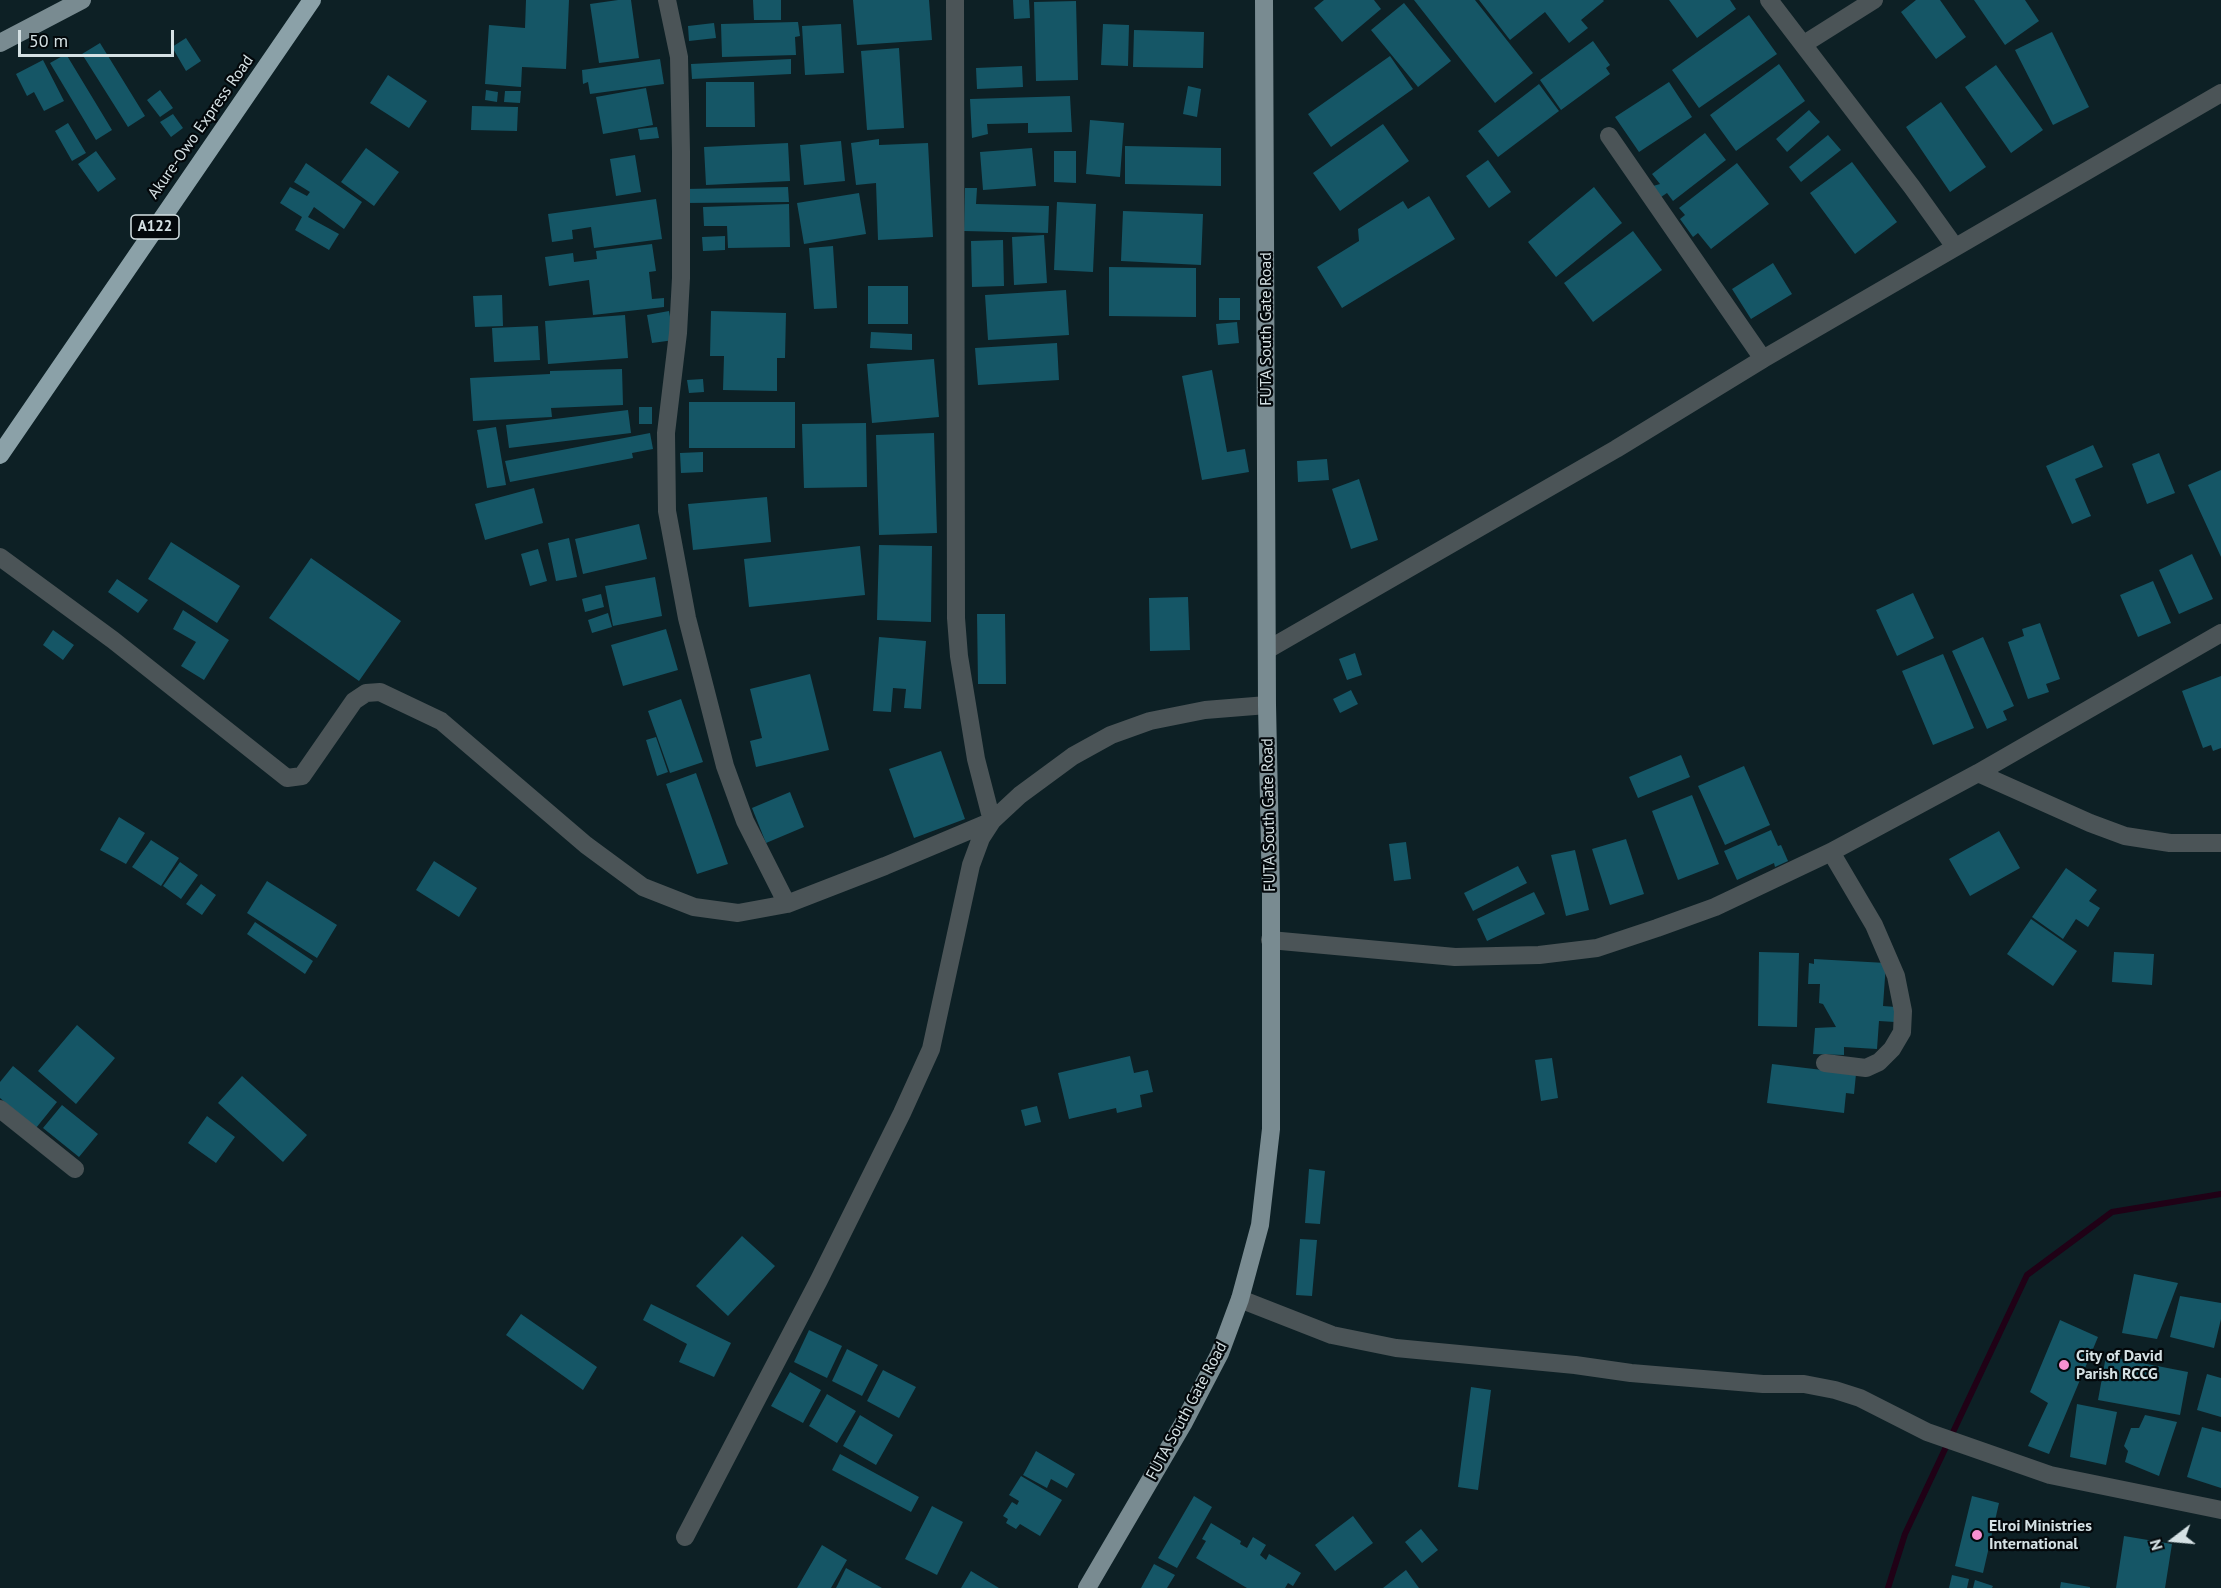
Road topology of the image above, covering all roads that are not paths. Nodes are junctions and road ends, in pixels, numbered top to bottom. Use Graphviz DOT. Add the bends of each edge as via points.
graph roads {
  1 [pos="82,0"];
  2 [pos="312,0"];
  3 [pos="667,0"];
  4 [pos="955,0"];
  5 [pos="1264,0"];
  6 [pos="1769,0"];
  7 [pos="1874,0"];
  8 [pos="0,43"];
  9 [pos="1804,44"];
  10 [pos="2221,93"];
  11 [pos="1609,136"];
  12 [pos="1955,247"];
  13 [pos="1763,359"];
  14 [pos="0,455"];
  15 [pos="0,557"];
  16 [pos="2221,633"];
  17 [pos="1267,650"];
  18 [pos="1266,705"];
  19 [pos="1978,773"];
  20 [pos="992,822"];
  21 [pos="2221,843"];
  22 [pos="1831,852"];
  23 [pos="787,904"];
  24 [pos="1270,940"];
  25 [pos="1825,1063"];
  26 [pos="0,1109"];
  27 [pos="75,1169"];
  28 [pos="1240,1299"];
  29 [pos="2221,1510"];
  30 [pos="685,1537"];
  31 [pos="1088,1588"];
  1 -- 8 [label="main road"];
  2 -- 14 [label="highway, Akure-Owo Express Road / A122"];
  3 -- 23 [label="street" via="679,57 681,278 666,433 667,511 687,618 725,766 745,822"];
  4 -- 20 [label="street" via="956,618 976,759"];
  5 -- 17 [label="main road, FUTA South Gate Road"];
  6 -- 9 [label="street"];
  7 -- 9 [label="street"];
  9 -- 12 [label="street"];
  10 -- 12 [label="street"];
  11 -- 13 [label="street"];
  12 -- 13 [label="street"];
  13 -- 17 [label="street" via="1616,449"];
  15 -- 23 [label="street" via="113,640 287,778 302,776 354,701 366,693 380,692 441,721 586,845 643,887 694,907 738,914"];
  16 -- 19 [label="street"];
  17 -- 18 [label="main road, FUTA South Gate Road"];
  18 -- 20 [label="street" via="1205,710 1150,721 1111,735 1073,756 1020,795"];
  18 -- 24 [label="main road, FUTA South Gate Road"];
  19 -- 21 [label="street" via="2125,836 2170,843"];
  19 -- 22 [label="street"];
  20 -- 23 [label="street"];
  20 -- 30 [label="street" via="971,865 931,1048 819,1280"];
  22 -- 24 [label="street" via="1714,907 1597,948 1539,955 1455,957"];
  22 -- 25 [label="street" via="1874,925 1896,976 1903,1011 1902,1032 1879,1062 1866,1068"];
  24 -- 28 [label="main road, FUTA South Gate Road" via="1271,1129 1260,1225"];
  26 -- 27 [label="street"];
  28 -- 29 [label="street" via="1332,1335 1396,1348 1631,1373 1804,1384 1835,1390 1928,1432 2050,1475"];
  28 -- 31 [label="main road, FUTA South Gate Road" via="1220,1353 1183,1424"];
}
